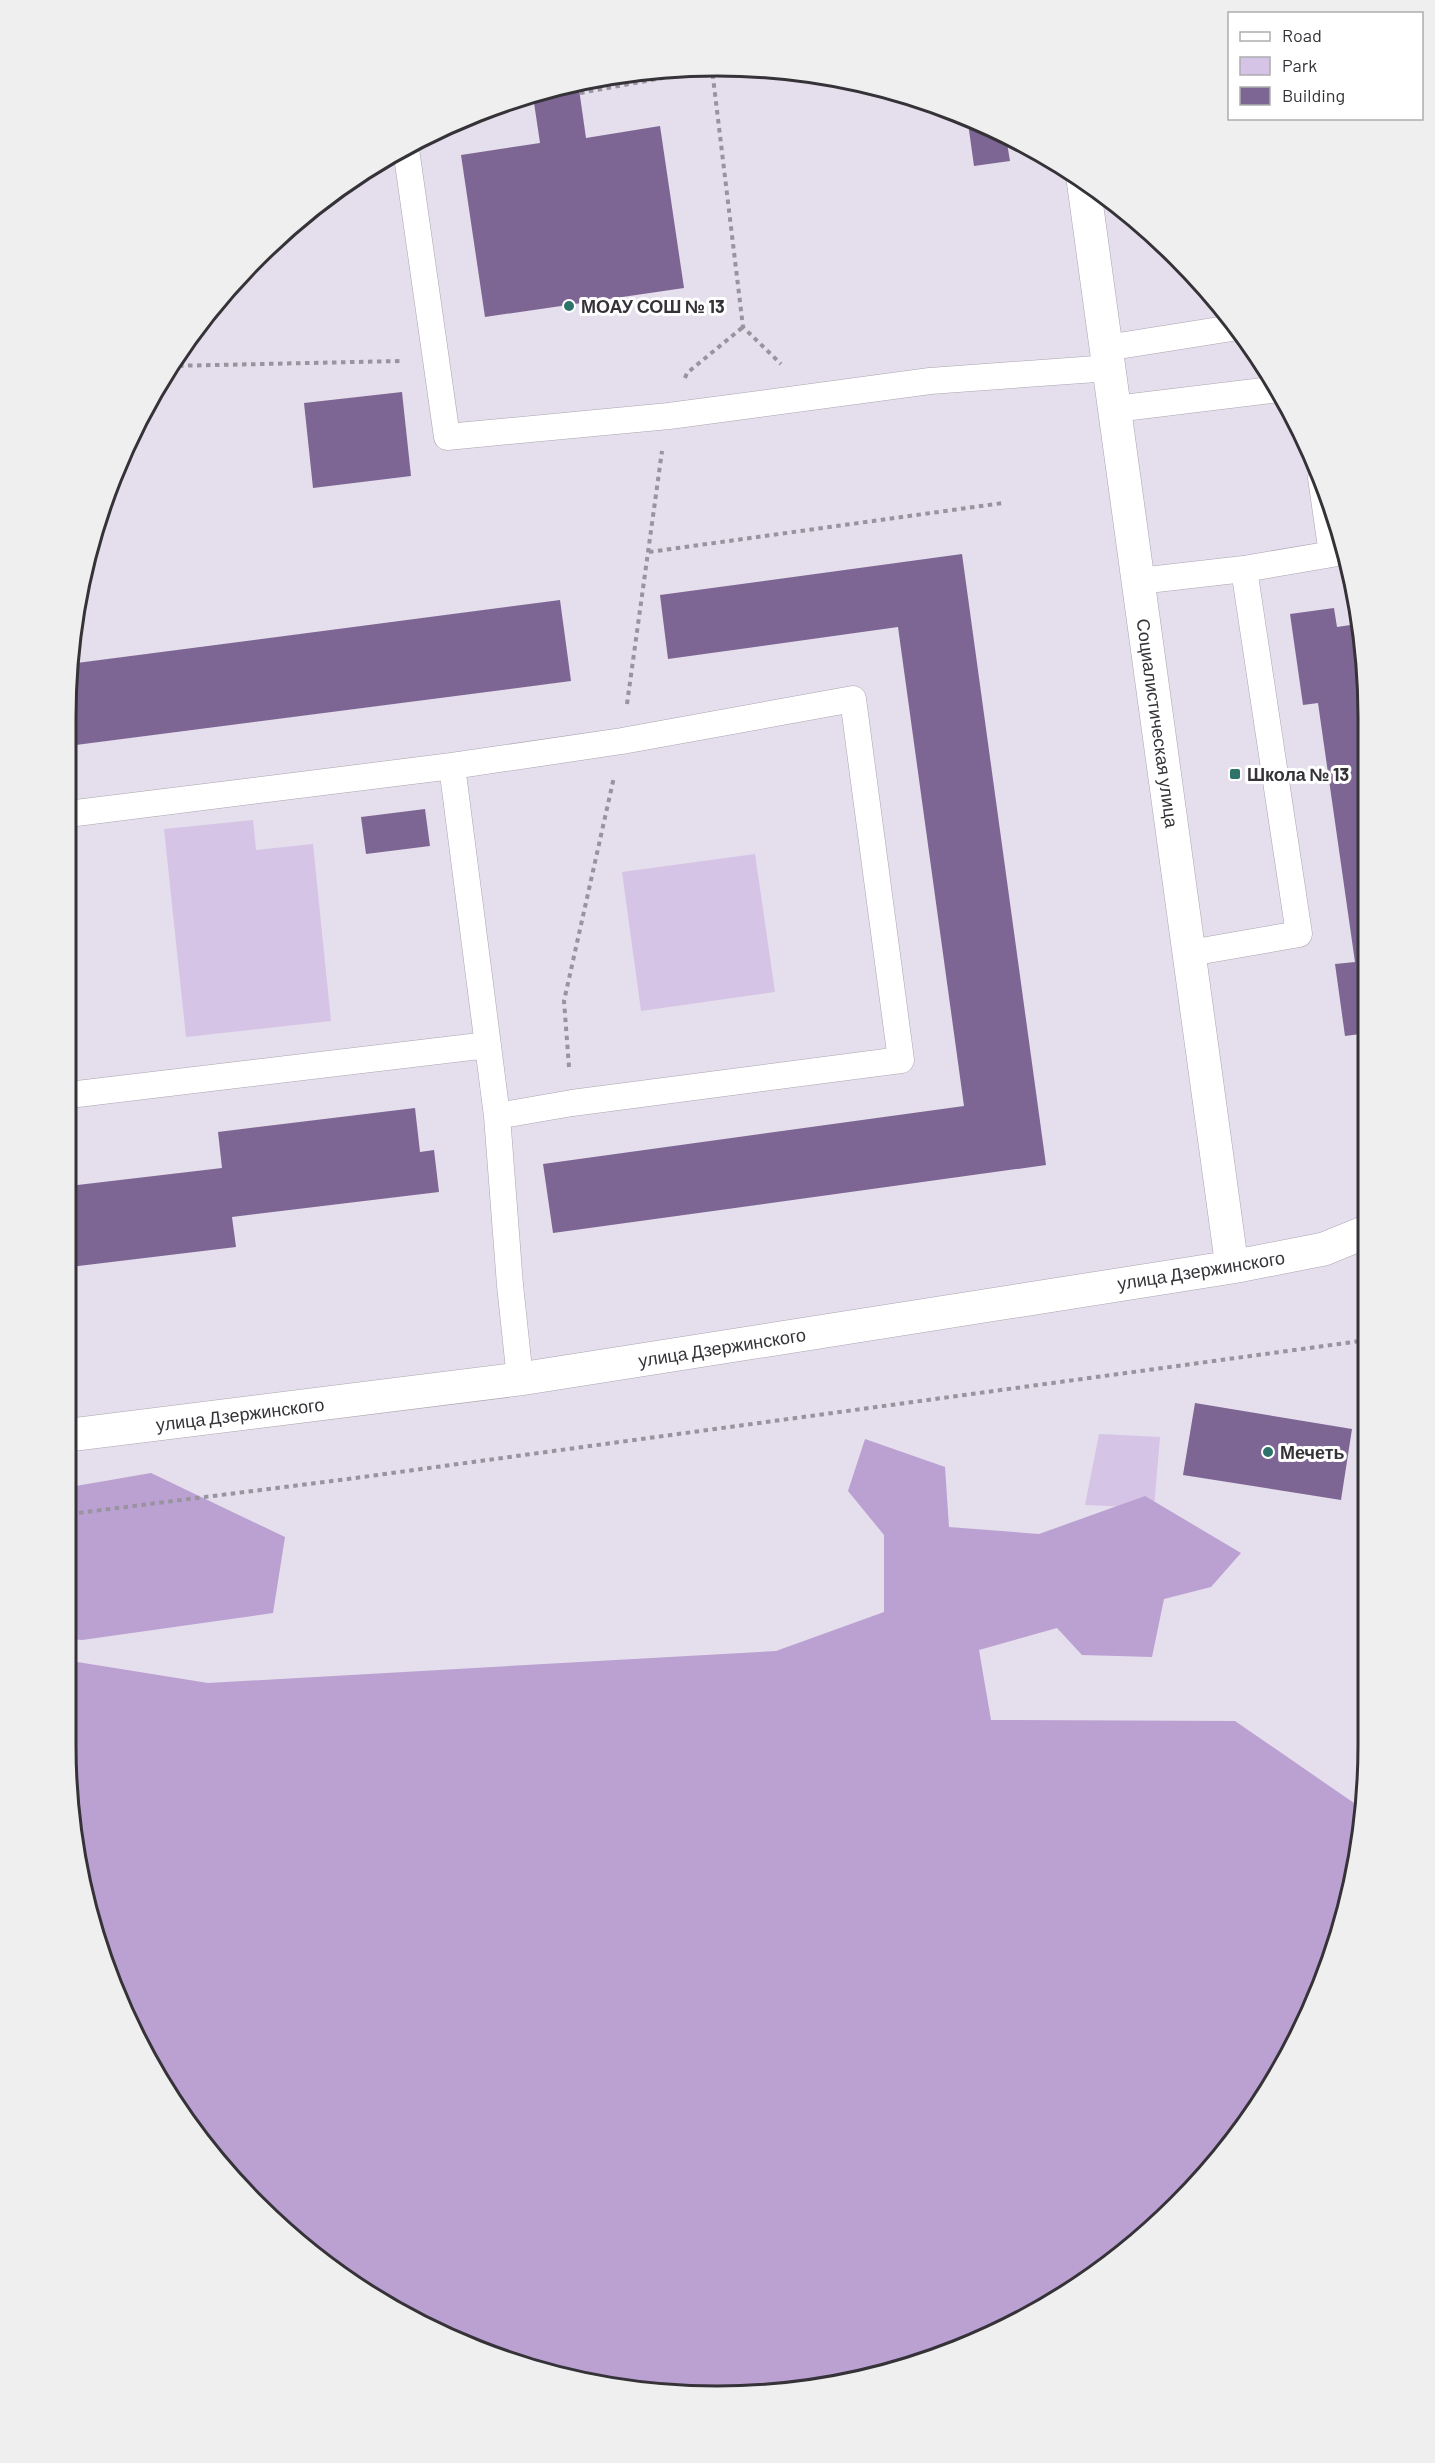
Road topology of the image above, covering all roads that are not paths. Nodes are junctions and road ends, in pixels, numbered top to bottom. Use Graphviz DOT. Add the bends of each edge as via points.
graph roads {
  1 [pos="407,157"];
  2 [pos="1085,193"];
  3 [pos="1227,328"];
  4 [pos="1108,358"];
  5 [pos="1269,390"];
  6 [pos="1115,409"];
  7 [pos="1327,521"];
  8 [pos="1244,569"];
  9 [pos="1139,581"];
  10 [pos="452,766"];
  11 [pos="76,813"];
  12 [pos="1190,953"];
  13 [pos="488,1046"];
  14 [pos="76,1094"];
  15 [pos="497,1116"];
  16 [pos="1358,1235"];
  17 [pos="1232,1267"];
  18 [pos="520,1379"];
  19 [pos="76,1434"];
  1 -- 4 [label="lane" via="447,437 669,416"];
  2 -- 4 [label="main road, Социалистическая улица"];
  3 -- 4 [label="lane"];
  4 -- 6 [label="main road, Социалистическая улица"];
  5 -- 6 [label="lane"];
  6 -- 9 [label="main road, Социалистическая улица"];
  7 -- 8 [label="lane" via="1332,554"];
  8 -- 9 [label="lane"];
  8 -- 12 [label="lane" via="1299,934"];
  9 -- 12 [label="main road, Социалистическая улица"];
  10 -- 11 [label="lane"];
  10 -- 13 [label="lane"];
  10 -- 15 [label="lane" via="622,741 854,699 901,1060"];
  12 -- 17 [label="main road, Социалистическая улица"];
  13 -- 14 [label="lane"];
  13 -- 15 [label="lane"];
  15 -- 18 [label="lane"];
  16 -- 17 [label="main road, улица Дзержинского" via="1324,1249"];
  17 -- 18 [label="main road, улица Дзержинского"];
  18 -- 19 [label="main road, улица Дзержинского"];
}
